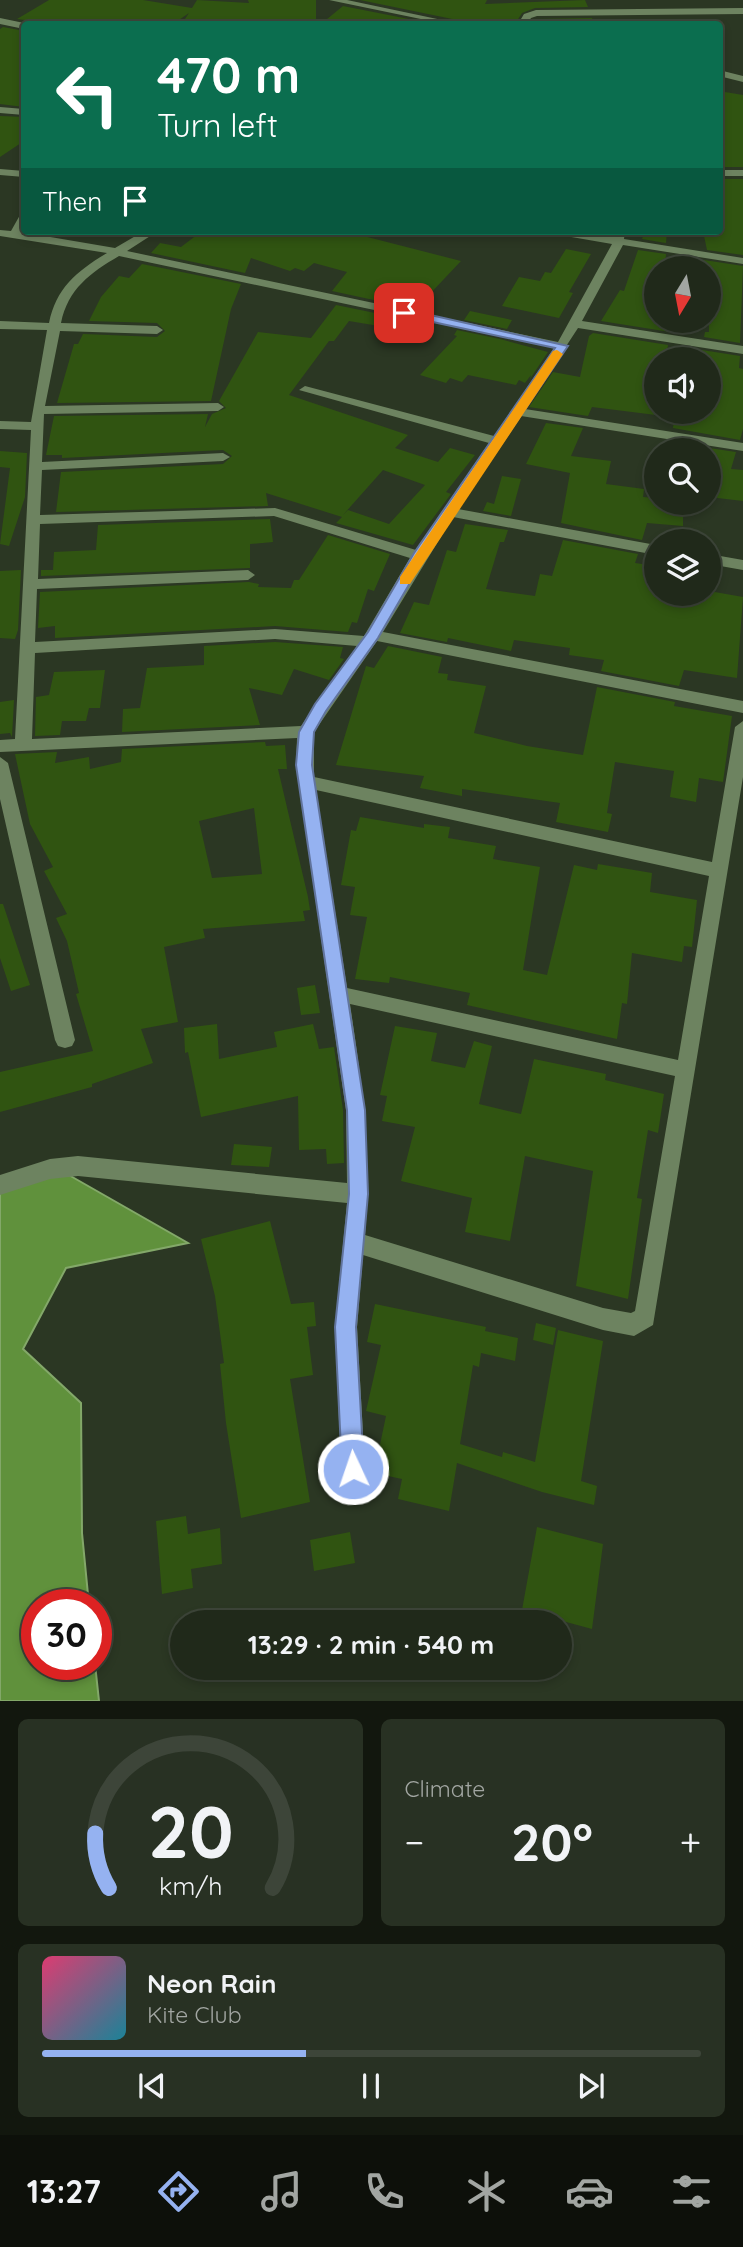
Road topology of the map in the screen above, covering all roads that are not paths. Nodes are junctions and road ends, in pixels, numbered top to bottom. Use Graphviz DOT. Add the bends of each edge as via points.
graph roads {
  1 [pos="333,0"];
  2 [pos="740,5"];
  3 [pos="602,6"];
  4 [pos="617,6"];
  5 [pos="698,11"];
  6 [pos="524,16"];
  7 [pos="0,21"];
  8 [pos="441,21"];
  9 [pos="700,21"];
  10 [pos="21,25"];
  11 [pos="723,74"];
  12 [pos="743,79"];
  13 [pos="0,110"];
  14 [pos="21,112"];
  15 [pos="0,172"];
  16 [pos="723,173"];
  17 [pos="743,173"];
  18 [pos="21,174"];
  19 [pos="21,223"];
  20 [pos="0,233"];
  21 [pos="15,234"];
  22 [pos="145,235"];
  23 [pos="597,235"];
  24 [pos="619,237"];
  25 [pos="114,252"];
  26 [pos="743,261"];
  27 [pos="575,324"];
  28 [pos="0,325"];
  29 [pos="54,328"];
  30 [pos="157,330"];
  31 [pos="562,346"];
  32 [pos="743,350"];
  33 [pos="305,390"];
  34 [pos="218,407"];
  35 [pos="38,410"];
  36 [pos="517,412"];
  37 [pos="0,425"];
  38 [pos="37,426"];
  39 [pos="498,441"];
  40 [pos="743,447"];
  41 [pos="223,457"];
  42 [pos="36,466"];
  43 [pos="449,512"];
  44 [pos="35,520"];
  45 [pos="644,548"];
  46 [pos="419,556"];
  47 [pos="721,561"];
  48 [pos="743,565"];
  49 [pos="247,575"];
  50 [pos="32,584"];
  51 [pos="370,639"];
  52 [pos="30,648"];
  53 [pos="743,707"];
  54 [pos="743,727"];
  55 [pos="306,732"];
  56 [pos="0,746"];
  57 [pos="23,746"];
  58 [pos="0,763"];
  59 [pos="307,782"];
  60 [pos="719,871"];
  61 [pos="339,994"];
  62 [pos="65,1040"];
  63 [pos="686,1070"];
  64 [pos="0,1185"];
  65 [pos="358,1194"];
  66 [pos="354,1242"];
  67 [pos="353,1469"];
  1 -- 8 [label="street"];
  2 -- 4 [label="street"];
  2 -- 5 [label="street"];
  3 -- 4 [label="street"];
  3 -- 6 [label="street" via="584,12"];
  4 -- 5 [label="street"];
  5 -- 9 [label="street"];
  7 -- 10 [label="street"];
  11 -- 12 [label="street"];
  13 -- 14 [label="street"];
  15 -- 18 [label="street"];
  16 -- 17 [label="street"];
  19 -- 21 [label="street"];
  20 -- 21 [label="street"];
  21 -- 25 [label="street"];
  22 -- 25 [label="street"];
  23 -- 24 [label="street"];
  24 -- 26 [label="street"];
  24 -- 27 [label="street"];
  25 -- 29 [label="street" via="71,285 58,302"];
  25 -- 31 [label="street"];
  27 -- 31 [label="street"];
  27 -- 32 [label="street"];
  28 -- 29 [label="street"];
  29 -- 30 [label="street"];
  29 -- 35 [label="street"];
  31 -- 36 [label="street"];
  33 -- 39 [label="street"];
  34 -- 35 [label="street"];
  35 -- 38 [label="street"];
  36 -- 39 [label="street"];
  36 -- 40 [label="street"];
  37 -- 38 [label="street"];
  38 -- 42 [label="street"];
  39 -- 43 [label="street"];
  41 -- 42 [label="street"];
  42 -- 44 [label="street"];
  43 -- 45 [label="street"];
  43 -- 46 [label="street"];
  44 -- 46 [label="street" via="275,512"];
  44 -- 50 [label="street"];
  46 -- 51 [label="street"];
  47 -- 48 [label="street"];
  49 -- 50 [label="street"];
  50 -- 52 [label="street"];
  51 -- 52 [label="street" via="275,634"];
  51 -- 53 [label="street"];
  51 -- 55 [label="street"];
  52 -- 57 [label="street"];
  54 -- 60 [label="street"];
  55 -- 57 [label="street"];
  55 -- 59 [label="street"];
  56 -- 57 [label="street"];
  58 -- 62 [label="street"];
  59 -- 60 [label="street"];
  59 -- 61 [label="street"];
  60 -- 63 [label="street"];
  61 -- 63 [label="street"];
  61 -- 65 [label="street" via="356,1110"];
  63 -- 66 [label="street" via="645,1317 634,1325"];
  64 -- 65 [label="street" via="50,1169 78,1166"];
  65 -- 66 [label="street"];
  66 -- 67 [label="street" via="346,1327"];
}
